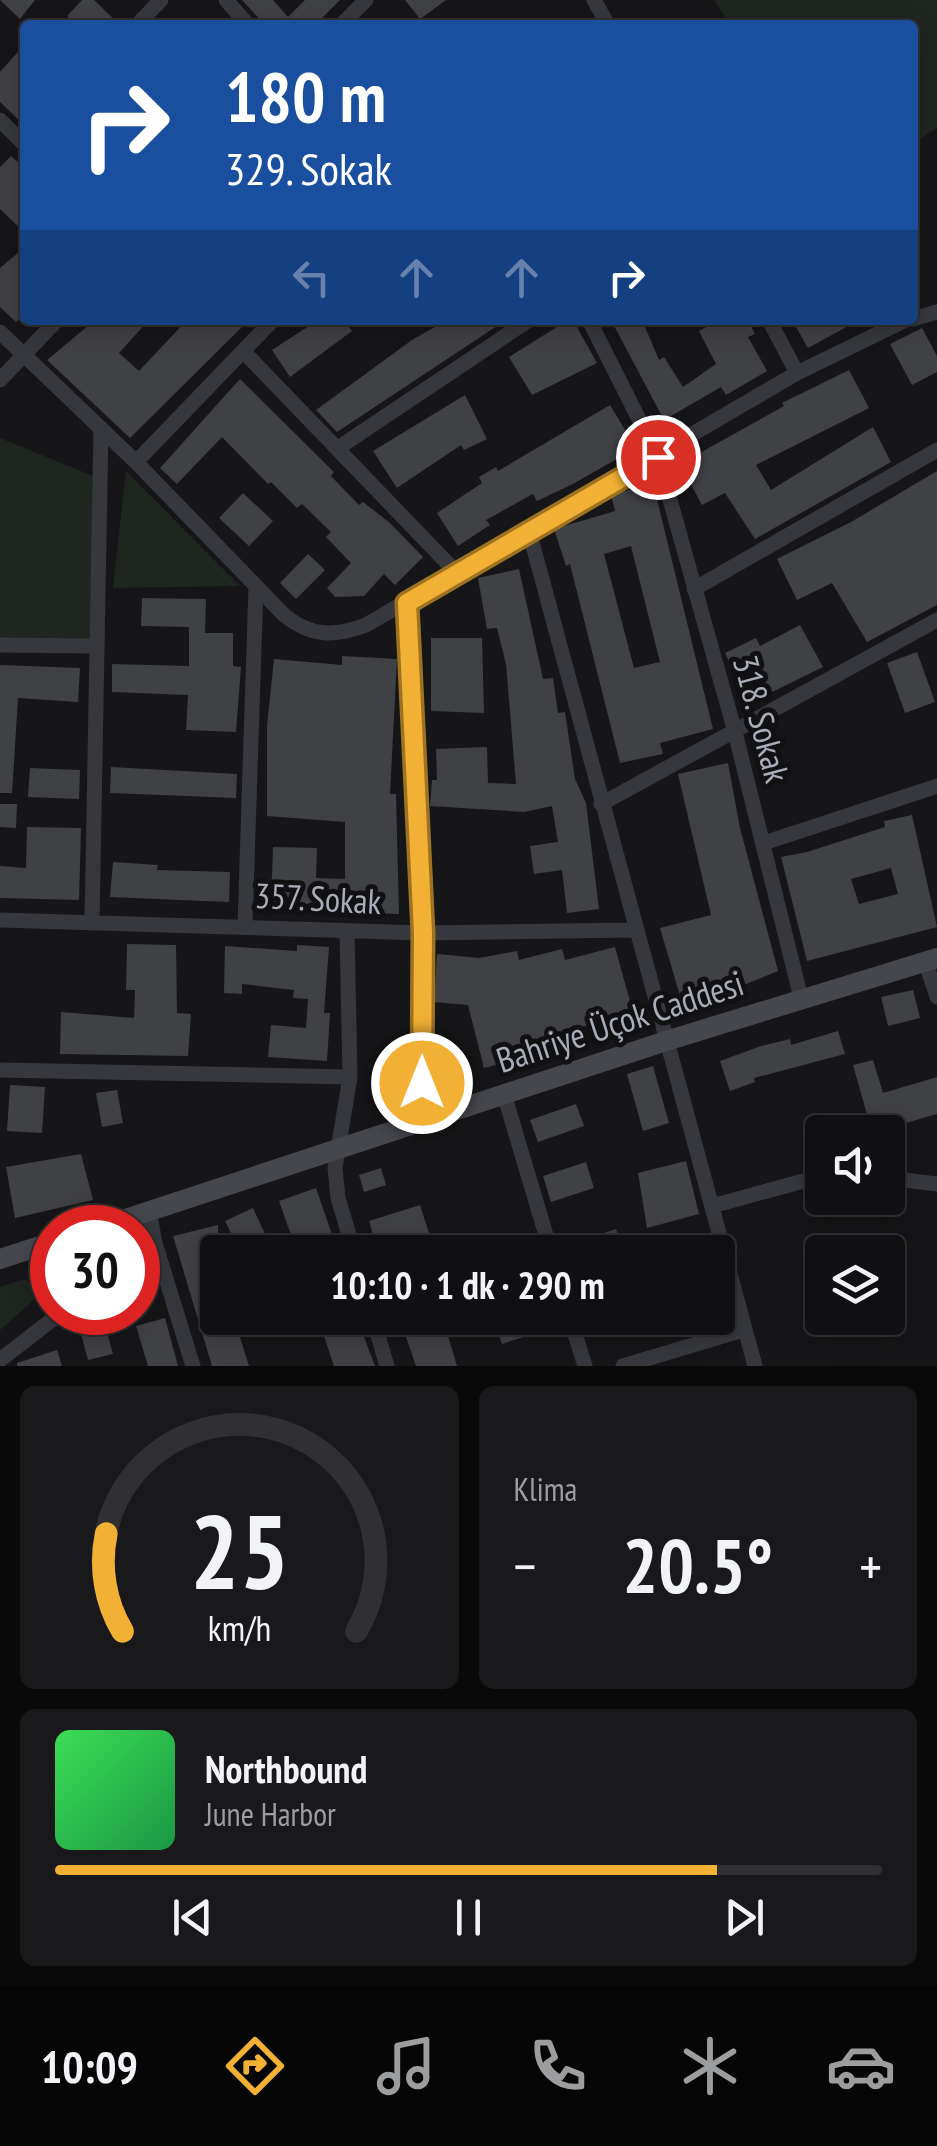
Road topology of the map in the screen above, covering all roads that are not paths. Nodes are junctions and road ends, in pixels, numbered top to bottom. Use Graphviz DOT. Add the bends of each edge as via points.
graph roads {
  1 [pos="161,0"];
  2 [pos="226,0"];
  3 [pos="362,1"];
  4 [pos="142,20"];
  5 [pos="244,20"];
  6 [pos="345,20"];
  7 [pos="0,120"];
  8 [pos="20,139"];
  9 [pos="52,325"];
  10 [pos="268,325"];
  11 [pos="522,325"];
  12 [pos="592,325"];
  13 [pos="771,325"];
  14 [pos="897,325"];
  15 [pos="0,332"];
  16 [pos="244,352"];
  17 [pos="24,354"];
  18 [pos="798,373"];
  19 [pos="0,380"];
  20 [pos="101,428"];
  21 [pos="338,448"];
  22 [pos="937,450"];
  23 [pos="658,457"];
  24 [pos="136,462"];
  25 [pos="529,531"];
  26 [pos="455,571"];
  27 [pos="256,586"];
  28 [pos="694,589"];
  29 [pos="407,603"];
  30 [pos="937,620"];
  31 [pos="0,645"];
  32 [pos="96,646"];
  33 [pos="735,732"];
  34 [pos="937,786"];
  35 [pos="602,804"];
  36 [pos="764,843"];
  37 [pos="0,920"];
  38 [pos="92,922"];
  39 [pos="245,925"];
  40 [pos="634,930"];
  41 [pos="348,931"];
  42 [pos="423,933"];
  43 [pos="931,959"];
  44 [pos="937,997"];
  45 [pos="801,998"];
  46 [pos="666,1040"];
  47 [pos="0,1070"];
  48 [pos="350,1078"];
  49 [pos="504,1094"];
  50 [pos="422,1120"];
  51 [pos="337,1152"];
  52 [pos="905,1180"];
  53 [pos="805,1181"];
  54 [pos="937,1184"];
  55 [pos="712,1206"];
  56 [pos="160,1208"];
  57 [pos="349,1235"];
  58 [pos="546,1235"];
  59 [pos="30,1249"];
  60 [pos="0,1258"];
  61 [pos="160,1261"];
  62 [pos="743,1330"];
  63 [pos="35,1335"];
  64 [pos="377,1335"];
  65 [pos="575,1335"];
  66 [pos="5,1360"];
  67 [pos="194,1366"];
  68 [pos="387,1366"];
  69 [pos="585,1366"];
  70 [pos="623,1366"];
  71 [pos="754,1366"];
  1 -- 4 [label="street"];
  2 -- 5 [label="street"];
  3 -- 6 [label="street"];
  7 -- 8 [label="street"];
  9 -- 17 [label="street"];
  10 -- 16 [label="street"];
  11 -- 21 [label="street"];
  12 -- 23 [label="street, 318. Sokak"];
  13 -- 18 [label="street"];
  14 -- 18 [label="street"];
  15 -- 17 [label="street"];
  16 -- 21 [label="street"];
  16 -- 24 [label="street"];
  17 -- 19 [label="street"];
  17 -- 20 [label="street"];
  18 -- 23 [label="street"];
  20 -- 24 [label="street"];
  20 -- 32 [label="street"];
  21 -- 26 [label="street"];
  22 -- 28 [label="street"];
  23 -- 25 [label="street"];
  23 -- 28 [label="street, 318. Sokak"];
  24 -- 27 [label="street"];
  25 -- 26 [label="street"];
  25 -- 35 [label="street"];
  26 -- 29 [label="street"];
  27 -- 29 [label="street" via="284,615 329,635"];
  27 -- 39 [label="street"];
  28 -- 33 [label="street, 318. Sokak"];
  29 -- 42 [label="street"];
  30 -- 33 [label="street"];
  31 -- 32 [label="street"];
  32 -- 38 [label="street"];
  33 -- 35 [label="street"];
  33 -- 36 [label="street, 318. Sokak"];
  34 -- 36 [label="street"];
  35 -- 40 [label="street"];
  36 -- 45 [label="street, 318. Sokak"];
  37 -- 38 [label="street, 357. Sokak"];
  38 -- 39 [label="street, 357. Sokak"];
  39 -- 41 [label="street, 357. Sokak"];
  40 -- 42 [label="street, 357. Sokak"];
  40 -- 46 [label="street"];
  41 -- 42 [label="street, 357. Sokak"];
  41 -- 48 [label="street"];
  42 -- 50 [label="street"];
  43 -- 44 [label="street"];
  43 -- 45 [label="street, Bahriye Üçok Caddesi"];
  45 -- 46 [label="street, Bahriye Üçok Caddesi"];
  46 -- 49 [label="street, Bahriye Üçok Caddesi"];
  46 -- 55 [label="street"];
  47 -- 48 [label="street"];
  48 -- 51 [label="street"];
  49 -- 50 [label="street, Bahriye Üçok Caddesi"];
  49 -- 58 [label="street"];
  50 -- 51 [label="street, Bahriye Üçok Caddesi"];
  51 -- 56 [label="street, Bahriye Üçok Caddesi"];
  51 -- 57 [label="street" via="338,1198"];
  52 -- 54 [label="street"];
  53 -- 55 [label="street"];
  55 -- 62 [label="street"];
  59 -- 60 [label="street"];
  61 -- 67 [label="street"];
  62 -- 70 [label="street"];
  62 -- 71 [label="street"];
  63 -- 66 [label="street"];
  64 -- 68 [label="street"];
  65 -- 69 [label="street"];
}
